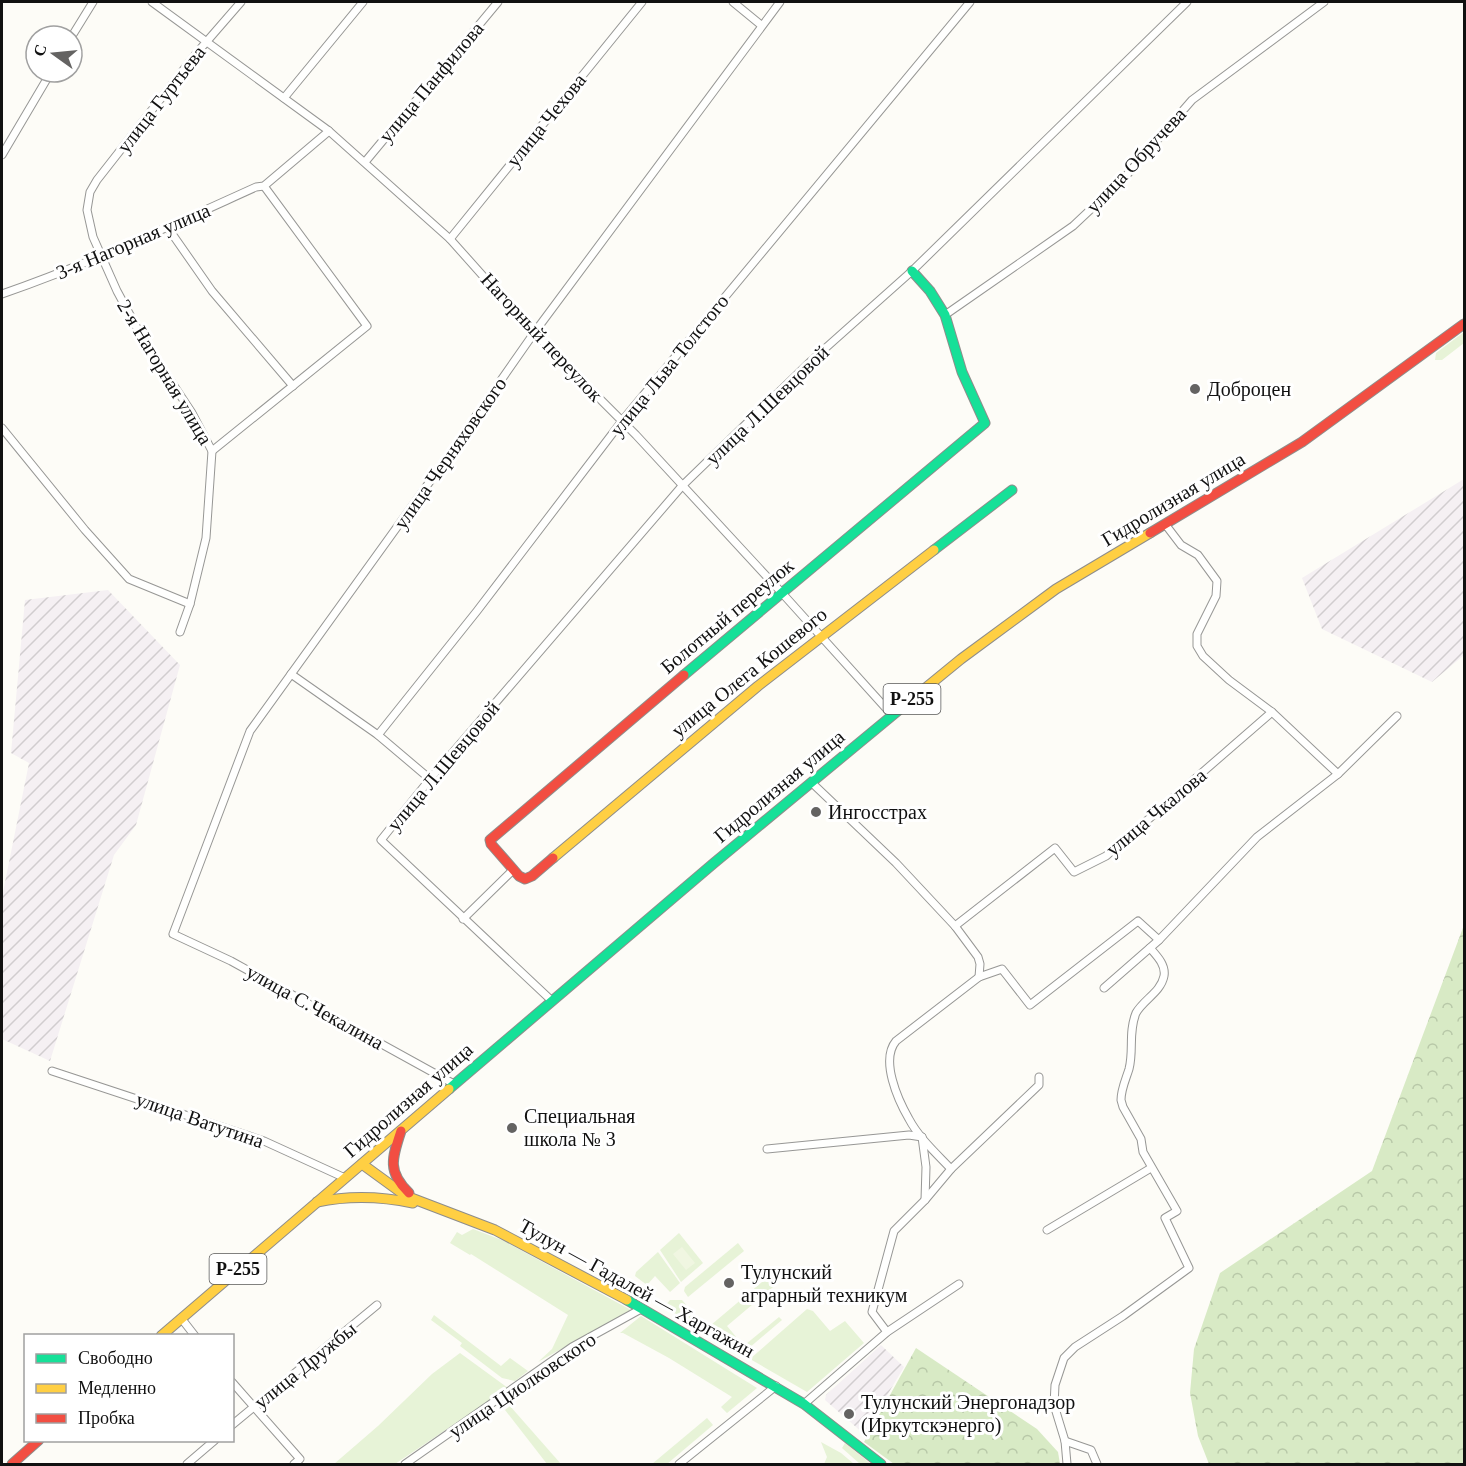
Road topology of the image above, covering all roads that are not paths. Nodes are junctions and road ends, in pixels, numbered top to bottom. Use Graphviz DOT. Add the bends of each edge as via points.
graph roads {
  1 [pos="93,2"];
  2 [pos="152,2"];
  3 [pos="241,2"];
  4 [pos="363,2"];
  5 [pos="498,2"];
  6 [pos="642,2"];
  7 [pos="733,2"];
  8 [pos="780,2"];
  9 [pos="970,2"];
  10 [pos="1186,2"];
  11 [pos="1324,2"];
  12 [pos="79,24"];
  13 [pos="761,25"];
  14 [pos="206,42"];
  15 [pos="44,84"];
  16 [pos="284,98"];
  17 [pos="329,131"];
  18 [pos="2,155"];
  19 [pos="365,162"];
  20 [pos="264,186"];
  21 [pos="88,200"];
  22 [pos="168,228"];
  23 [pos="450,239"];
  24 [pos="101,255"];
  25 [pos="912,271"];
  26 [pos="2,294"];
  27 [pos="945,315"];
  28 [pos="1464,324"];
  29 [pos="534,333"];
  30 [pos="293,386"];
  31 [pos="622,421"];
  32 [pos="2,428"];
  33 [pos="212,452"];
  34 [pos="682,486"];
  35 [pos="1012,490"];
  36 [pos="1166,524"];
  37 [pos="782,593"];
  38 [pos="190,604"];
  39 [pos="180,632"];
  40 [pos="821,637"];
  41 [pos="291,674"];
  42 [pos="1272,712"];
  43 [pos="892,716"];
  44 [pos="1397,716"];
  45 [pos="378,735"];
  46 [pos="1338,774"];
  47 [pos="430,779"];
  48 [pos="811,782"];
  49 [pos="513,870"];
  50 [pos="463,919"];
  51 [pos="955,926"];
  52 [pos="173,934"];
  53 [pos="1159,940"];
  54 [pos="1150,948"];
  55 [pos="979,977"];
  56 [pos="1104,988"];
  57 [pos="552,1001"];
  58 [pos="52,1071"];
  59 [pos="1039,1077"];
  60 [pos="454,1084"];
  61 [pos="401,1131"];
  62 [pos="922,1137"];
  63 [pos="767,1149"];
  64 [pos="362,1164"];
  65 [pos="1151,1168"];
  66 [pos="951,1169"];
  67 [pos="345,1178"];
  68 [pos="418,1200"];
  69 [pos="925,1200"];
  70 [pos="315,1203"];
  71 [pos="436,1208"];
  72 [pos="1047,1230"];
  73 [pos="959,1284"];
  74 [pos="377,1305"];
  75 [pos="641,1309"];
  76 [pos="181,1318"];
  77 [pos="887,1332"];
  78 [pos="162,1334"];
  79 [pos="194,1334"];
  80 [pos="234,1384"];
  81 [pos="776,1386"];
  82 [pos="804,1404"];
  83 [pos="253,1407"];
  84 [pos="234,1423"];
  85 [pos="1065,1441"];
  86 [pos="37,1442"];
  87 [pos="212,1442"];
  88 [pos="12,1464"];
  89 [pos="187,1464"];
  90 [pos="294,1464"];
  91 [pos="405,1464"];
  92 [pos="679,1464"];
  93 [pos="881,1464"];
  94 [pos="1067,1464"];
  95 [pos="1097,1464"];
  1 -- 12 [label="street"];
  2 -- 14 [label="street, Нагорный переулок"];
  3 -- 14 [label="street, улица Гуртьева"];
  4 -- 16 [label="street"];
  5 -- 19 [label="street, улица Панфилова"];
  6 -- 23 [label="street, улица Чехова"];
  7 -- 13 [label="street"];
  8 -- 13 [label="street, улица Черняховского"];
  9 -- 31 [label="street, улица Льва Толстого"];
  10 -- 25 [label="street, улица Л.Шевцовой"];
  11 -- 27 [label="street, улица Обручева" via="1192,100 1125,177 1073,226"];
  13 -- 29 [label="street, улица Черняховского"];
  14 -- 16 [label="street, Нагорный переулок"];
  14 -- 21 [label="street, улица Гуртьева" via="97,180"];
  15 -- 18 [label="street"];
  16 -- 17 [label="street, Нагорный переулок"];
  17 -- 19 [label="street, Нагорный переулок"];
  17 -- 20 [label="street, 3-я Нагорная улица"];
  19 -- 23 [label="street, Нагорный переулок"];
  20 -- 22 [label="street, 3-я Нагорная улица"];
  20 -- 30 [label="street" via="367,326"];
  21 -- 24 [label="street, 2-я Нагорная улица" via="93,237"];
  22 -- 24 [label="street, 3-я Нагорная улица"];
  22 -- 30 [label="street" via="212,291"];
  23 -- 29 [label="street, Нагорный переулок"];
  24 -- 26 [label="street, 3-я Нагорная улица"];
  24 -- 33 [label="street, 2-я Нагорная улица" via="143,339 192,413"];
  25 -- 27 [label="main road"];
  25 -- 34 [label="street, улица Л.Шевцовой" via="811,361"];
  27 -- 37 [label="main road, Болотный переулок" via="962,372 984,423"];
  28 -- 36 [label="main road, Гидролизная улица / Р-255" via="1302,442"];
  29 -- 31 [label="street, Нагорный переулок"];
  29 -- 41 [label="street, улица Черняховского"];
  30 -- 33 [label="street"];
  31 -- 34 [label="street, Нагорный переулок"];
  31 -- 45 [label="street, улица Льва Толстого"];
  32 -- 38 [label="street" via="129,579"];
  33 -- 38 [label="street, 2-я Нагорная улица" via="206,538"];
  34 -- 37 [label="street, Нагорный переулок"];
  34 -- 47 [label="street, улица Л.Шевцовой"];
  35 -- 40 [label="main road, улица Олега Кошевого"];
  36 -- 42 [label="street" via="1181,545 1198,555 1217,581 1218,591 1197,634 1199,651 1229,680"];
  36 -- 43 [label="main road, Гидролизная улица / Р-255" via="1043,597"];
  37 -- 40 [label="street, Нагорный переулок"];
  37 -- 49 [label="main road, Болотный переулок" via="493,836 491,844"];
  38 -- 39 [label="street, 2-я Нагорная улица"];
  40 -- 43 [label="street, Нагорный переулок"];
  40 -- 49 [label="main road, улица Олега Кошевого" via="532,876 522,878"];
  41 -- 45 [label="street"];
  41 -- 52 [label="street, улица Черняховского" via="250,731"];
  42 -- 46 [label="street"];
  42 -- 51 [label="street, улица Чкалова" via="1106,855 1074,872 1055,848"];
  43 -- 48 [label="main road, Гидролизная улица / Р-255"];
  44 -- 46 [label="street"];
  45 -- 47 [label="street"];
  46 -- 53 [label="street" via="1257,837"];
  47 -- 50 [label="street, улица Л.Шевцовой" via="381,840"];
  48 -- 51 [label="street"];
  48 -- 57 [label="main road, Гидролизная улица / Р-255"];
  49 -- 50 [label="street"];
  50 -- 57 [label="street"];
  51 -- 55 [label="street" via="978,957"];
  52 -- 60 [label="street, улица С.Чекалина" via="231,961"];
  53 -- 54 [label="street"];
  53 -- 55 [label="street" via="1138,921 1030,1005 1002,969"];
  54 -- 56 [label="street"];
  54 -- 65 [label="street" via="1163,966 1164,978 1137,1011 1121,1095"];
  55 -- 62 [label="street" via="902,1035 890,1051 893,1081 909,1120"];
  57 -- 60 [label="main road, Гидролизная улица / Р-255"];
  58 -- 67 [label="street, улица Ватутина" via="264,1141"];
  59 -- 66 [label="street" via="1039,1085"];
  60 -- 61 [label="main road, Гидролизная улица / Р-255"];
  61 -- 64 [label="main road, Гидролизная улица / Р-255"];
  61 -- 68 [label="main road" via="393,1155 393,1173 397,1182"];
  62 -- 63 [label="street"];
  62 -- 66 [label="street"];
  62 -- 69 [label="street"];
  64 -- 67 [label="main road, Гидролизная улица / Р-255"];
  64 -- 68 [label="main road, Тулун — Гадалей — Харгажин" via="399,1192"];
  65 -- 72 [label="street"];
  65 -- 85 [label="street" via="1177,1211 1165,1218 1189,1268 1064,1358 1053,1397"];
  66 -- 69 [label="street"];
  67 -- 70 [label="main road, Гидролизная улица / Р-255"];
  68 -- 71 [label="main road, Тулун — Гадалей — Харгажин"];
  69 -- 77 [label="street" via="891,1236 872,1312"];
  70 -- 71 [label="main road" via="371,1195"];
  70 -- 76 [label="main road, Гидролизная улица / Р-255"];
  71 -- 75 [label="main road, Тулун — Гадалей — Харгажин" via="495,1230"];
  73 -- 77 [label="street"];
  74 -- 83 [label="street, улица Дружбы"];
  75 -- 81 [label="main road, Тулун — Гадалей — Харгажин"];
  75 -- 91 [label="street, улица Циолковского" via="572,1347"];
  76 -- 78 [label="main road, Гидролизная улица / Р-255"];
  76 -- 79 [label="street"];
  77 -- 82 [label="street"];
  80 -- 83 [label="street"];
  81 -- 82 [label="main road, Тулун — Гадалей — Харгажин"];
  81 -- 92 [label="street"];
  82 -- 93 [label="main road, Тулун — Гадалей — Харгажин"];
  83 -- 84 [label="street, улица Дружбы"];
  83 -- 90 [label="street" via="300,1459"];
  85 -- 94 [label="street"];
  85 -- 95 [label="street" via="1091,1450"];
  86 -- 88 [label="main road"];
  87 -- 89 [label="street"];
}
